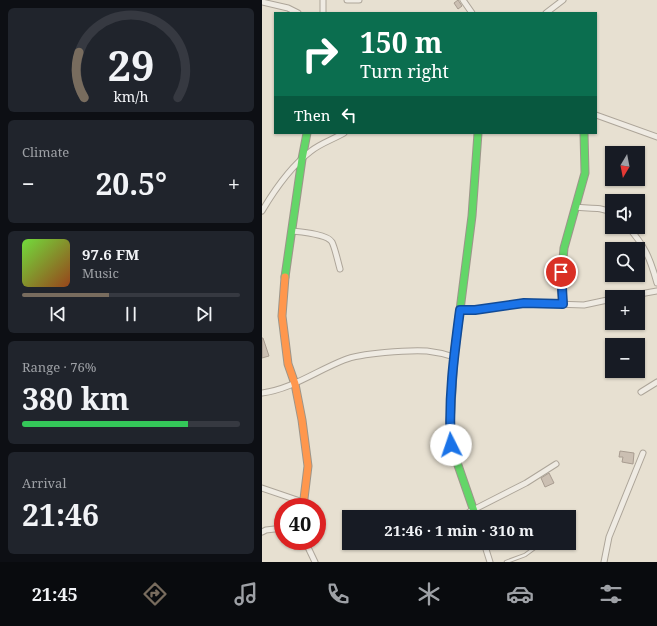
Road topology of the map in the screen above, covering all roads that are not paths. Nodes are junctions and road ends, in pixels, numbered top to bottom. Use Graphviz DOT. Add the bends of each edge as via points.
graph roads {
  1 [pos="323,0"];
  2 [pos="347,0"];
  3 [pos="359,0"];
  4 [pos="463,0"];
  5 [pos="563,0"];
  6 [pos="262,2"];
  7 [pos="296,12"];
  8 [pos="322,12"];
  9 [pos="471,12"];
  10 [pos="547,12"];
  11 [pos="597,115"];
  12 [pos="307,134"];
  13 [pos="342,134"];
  14 [pos="478,134"];
  15 [pos="584,134"];
  16 [pos="657,137"];
  17 [pos="302,159"];
  18 [pos="264,205"];
  19 [pos="575,207"];
  20 [pos="605,210"];
  21 [pos="262,211"];
  22 [pos="292,231"];
  23 [pos="634,234"];
  24 [pos="340,269"];
  25 [pos="657,283"];
  26 [pos="657,291"];
  27 [pos="645,293"];
  28 [pos="605,300"];
  29 [pos="563,304"];
  30 [pos="460,310"];
  31 [pos="454,357"];
  32 [pos="657,382"];
  33 [pos="294,384"];
  34 [pos="641,392"];
  35 [pos="262,393"];
  36 [pos="643,453"];
  37 [pos="556,464"];
  38 [pos="262,488"];
  39 [pos="286,498"];
  40 [pos="304,498"];
  41 [pos="472,510"];
  42 [pos="478,510"];
  43 [pos="274,529"];
  44 [pos="262,532"];
  45 [pos="309,550"];
  46 [pos="486,550"];
  47 [pos="532,550"];
  48 [pos="315,562"];
  49 [pos="490,562"];
  50 [pos="506,562"];
  51 [pos="604,562"];
  1 -- 8 [label="street"];
  2 -- 3 [label="street"];
  4 -- 9 [label="street"];
  5 -- 10 [label="street"];
  6 -- 7 [label="street"];
  11 -- 16 [label="street"];
  12 -- 17 [label="street"];
  13 -- 17 [label="street" via="312,150"];
  14 -- 30 [label="street" via="472,216"];
  15 -- 19 [label="street" via="585,172"];
  17 -- 18 [label="street" via="289,171"];
  17 -- 22 [label="street"];
  18 -- 21 [label="street"];
  19 -- 20 [label="street"];
  19 -- 29 [label="street" via="561,272"];
  22 -- 24 [label="street" via="327,238 332,242"];
  22 -- 33 [label="street" via="282,316 288,364"];
  23 -- 25 [label="street" via="651,260"];
  26 -- 27 [label="street"];
  28 -- 29 [label="street" via="584,305"];
  29 -- 30 [label="street" via="524,303"];
  30 -- 31 [label="street"];
  31 -- 33 [label="street" via="426,351 394,352 346,359"];
  31 -- 41 [label="street" via="451,445"];
  32 -- 34 [label="street"];
  33 -- 35 [label="street"];
  33 -- 40 [label="street" via="308,466"];
  36 -- 51 [label="street" via="609,537"];
  37 -- 42 [label="street"];
  38 -- 39 [label="street"];
  43 -- 44 [label="street"];
  45 -- 48 [label="street"];
  46 -- 49 [label="street"];
  47 -- 50 [label="lane"];
}
